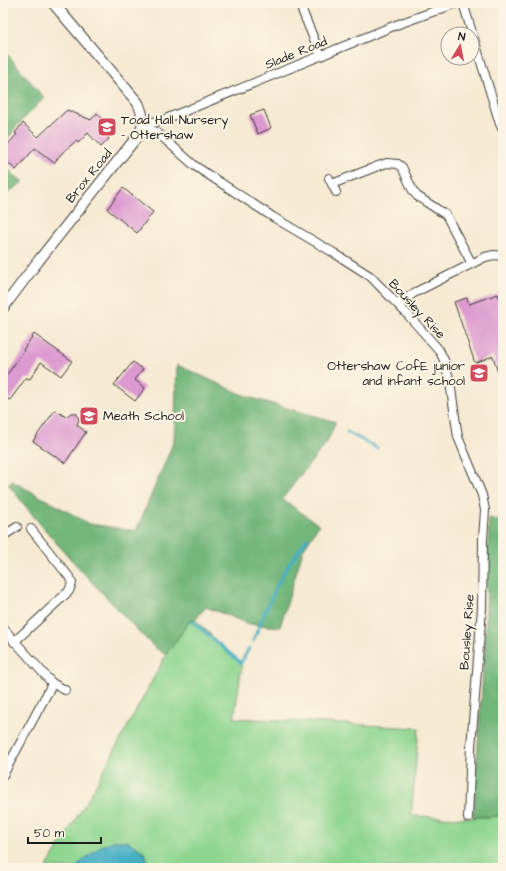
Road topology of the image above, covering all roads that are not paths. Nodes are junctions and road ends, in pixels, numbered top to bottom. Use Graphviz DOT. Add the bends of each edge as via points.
graph roads {
  1 [pos="53,3"];
  2 [pos="299,3"];
  3 [pos="457,3"];
  4 [pos="463,3"];
  5 [pos="321,56"];
  6 [pos="144,124"];
  7 [pos="503,130"];
  8 [pos="333,184"];
  9 [pos="503,256"];
  10 [pos="472,264"];
  11 [pos="398,304"];
  12 [pos="3,308"];
  13 [pos="17,527"];
  14 [pos="31,529"];
  15 [pos="3,536"];
  16 [pos="3,628"];
  17 [pos="14,642"];
  18 [pos="52,683"];
  19 [pos="65,690"];
  20 [pos="3,776"];
  21 [pos="468,818"];
  1 -- 6 [label="street" via="138,103"];
  2 -- 5 [label="street"];
  3 -- 5 [label="street, Slade Road"];
  4 -- 7 [label="street"];
  5 -- 6 [label="street, Slade Road" via="163,120"];
  6 -- 11 [label="street, Bousley Rise" via="195,166 370,276"];
  6 -- 12 [label="street, Brox Road" via="140,133"];
  8 -- 10 [label="street" via="387,163 398,164 417,196 446,215"];
  9 -- 10 [label="street" via="485,257"];
  10 -- 11 [label="street" via="414,293"];
  11 -- 21 [label="street, Bousley Rise" via="439,350 444,360 458,437 482,495 485,510 482,608"];
  13 -- 15 [label="street"];
  14 -- 17 [label="street" via="72,583 68,591"];
  16 -- 17 [label="street"];
  17 -- 18 [label="street"];
  18 -- 19 [label="street"];
  18 -- 20 [label="street"];
}
